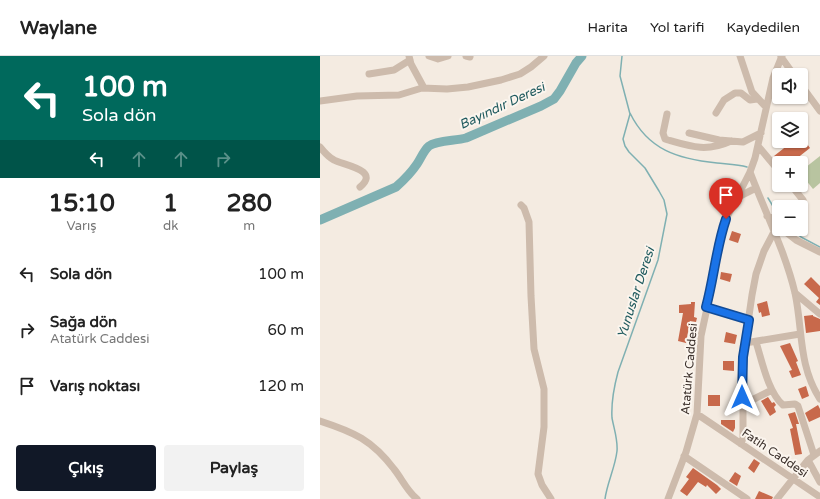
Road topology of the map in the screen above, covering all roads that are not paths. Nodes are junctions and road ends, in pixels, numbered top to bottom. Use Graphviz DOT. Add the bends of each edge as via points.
graph roads {
  1 [pos="429,56"];
  2 [pos="448,56"];
  3 [pos="544,56"];
  4 [pos="740,56"];
  5 [pos="782,56"];
  6 [pos="410,58"];
  7 [pos="790,68"];
  8 [pos="368,74"];
  9 [pos="424,88"];
  10 [pos="808,95"];
  11 [pos="757,99"];
  12 [pos="320,102"];
  13 [pos="766,107"];
  14 [pos="820,111"];
  15 [pos="716,113"];
  16 [pos="668,114"];
  17 [pos="689,133"];
  18 [pos="761,133"];
  19 [pos="731,141"];
  20 [pos="758,146"];
  21 [pos="320,147"];
  22 [pos="772,163"];
  23 [pos="750,172"];
  24 [pos="360,187"];
  25 [pos="756,188"];
  26 [pos="797,192"];
  27 [pos="736,198"];
  28 [pos="803,200"];
  29 [pos="521,205"];
  30 [pos="772,223"];
  31 [pos="772,236"];
  32 [pos="778,236"];
  33 [pos="791,236"];
  34 [pos="820,252"];
  35 [pos="795,293"];
  36 [pos="706,307"];
  37 [pos="820,314"];
  38 [pos="749,320"];
  39 [pos="800,334"];
  40 [pos="756,342"];
  41 [pos="745,343"];
  42 [pos="772,390"];
  43 [pos="820,400"];
  44 [pos="742,405"];
  45 [pos="697,414"];
  46 [pos="320,421"];
  47 [pos="742,444"];
  48 [pos="817,453"];
  49 [pos="684,456"];
  50 [pos="808,460"];
  51 [pos="793,478"];
  52 [pos="820,482"];
  53 [pos="820,496"];
  54 [pos="670,498"];
  55 [pos="417,499"];
  56 [pos="551,499"];
  57 [pos="747,499"];
  58 [pos="777,499"];
  1 -- 2 [label="street" via="438,59"];
  3 -- 9 [label="street" via="525,72 513,77 454,89"];
  4 -- 11 [label="street" via="752,92"];
  5 -- 7 [label="street"];
  5 -- 13 [label="street, Atatürk Caddesi" via="773,78"];
  6 -- 8 [label="street" via="394,70"];
  6 -- 9 [label="street"];
  9 -- 12 [label="street" via="399,94 357,96"];
  10 -- 14 [label="street"];
  11 -- 13 [label="street"];
  11 -- 15 [label="street" via="750,100 741,93 735,93 724,100"];
  13 -- 18 [label="street, Atatürk Caddesi"];
  16 -- 19 [label="street" via="665,139 699,148 717,147"];
  17 -- 19 [label="street"];
  18 -- 19 [label="street" via="744,142"];
  18 -- 20 [label="street, Atatürk Caddesi"];
  20 -- 22 [label="street"];
  20 -- 23 [label="street, Atatürk Caddesi"];
  21 -- 24 [label="street" via="333,160 363,172 366,178"];
  23 -- 25 [label="street"];
  23 -- 27 [label="street, Atatürk Caddesi"];
  25 -- 27 [label="street"];
  25 -- 30 [label="street"];
  26 -- 28 [label="street"];
  27 -- 36 [label="street, Atatürk Caddesi" via="718,244"];
  29 -- 56 [label="street" via="528,222 534,349 544,389 544,427 538,474"];
  31 -- 38 [label="street" via="756,274"];
  32 -- 35 [label="street"];
  33 -- 34 [label="street"];
  35 -- 37 [label="street"];
  35 -- 39 [label="street"];
  36 -- 38 [label="street"];
  36 -- 45 [label="street, Atatürk Caddesi" via="701,336"];
  38 -- 41 [label="street"];
  39 -- 40 [label="street"];
  39 -- 43 [label="street" via="809,376"];
  40 -- 41 [label="street"];
  40 -- 42 [label="street"];
  41 -- 44 [label="street"];
  42 -- 44 [label="street"];
  42 -- 48 [label="street" via="783,406 798,406"];
  44 -- 47 [label="street"];
  45 -- 47 [label="street, Fatih Caddesi"];
  45 -- 49 [label="street, Atatürk Caddesi"];
  46 -- 55 [label="street" via="352,432 373,446"];
  47 -- 51 [label="street, Fatih Caddesi"];
  48 -- 50 [label="street"];
  49 -- 54 [label="street, Atatürk Caddesi"];
  49 -- 57 [label="street"];
  50 -- 51 [label="street"];
  50 -- 52 [label="street"];
  51 -- 53 [label="street, Fatih Caddesi"];
  51 -- 58 [label="street"];
}
